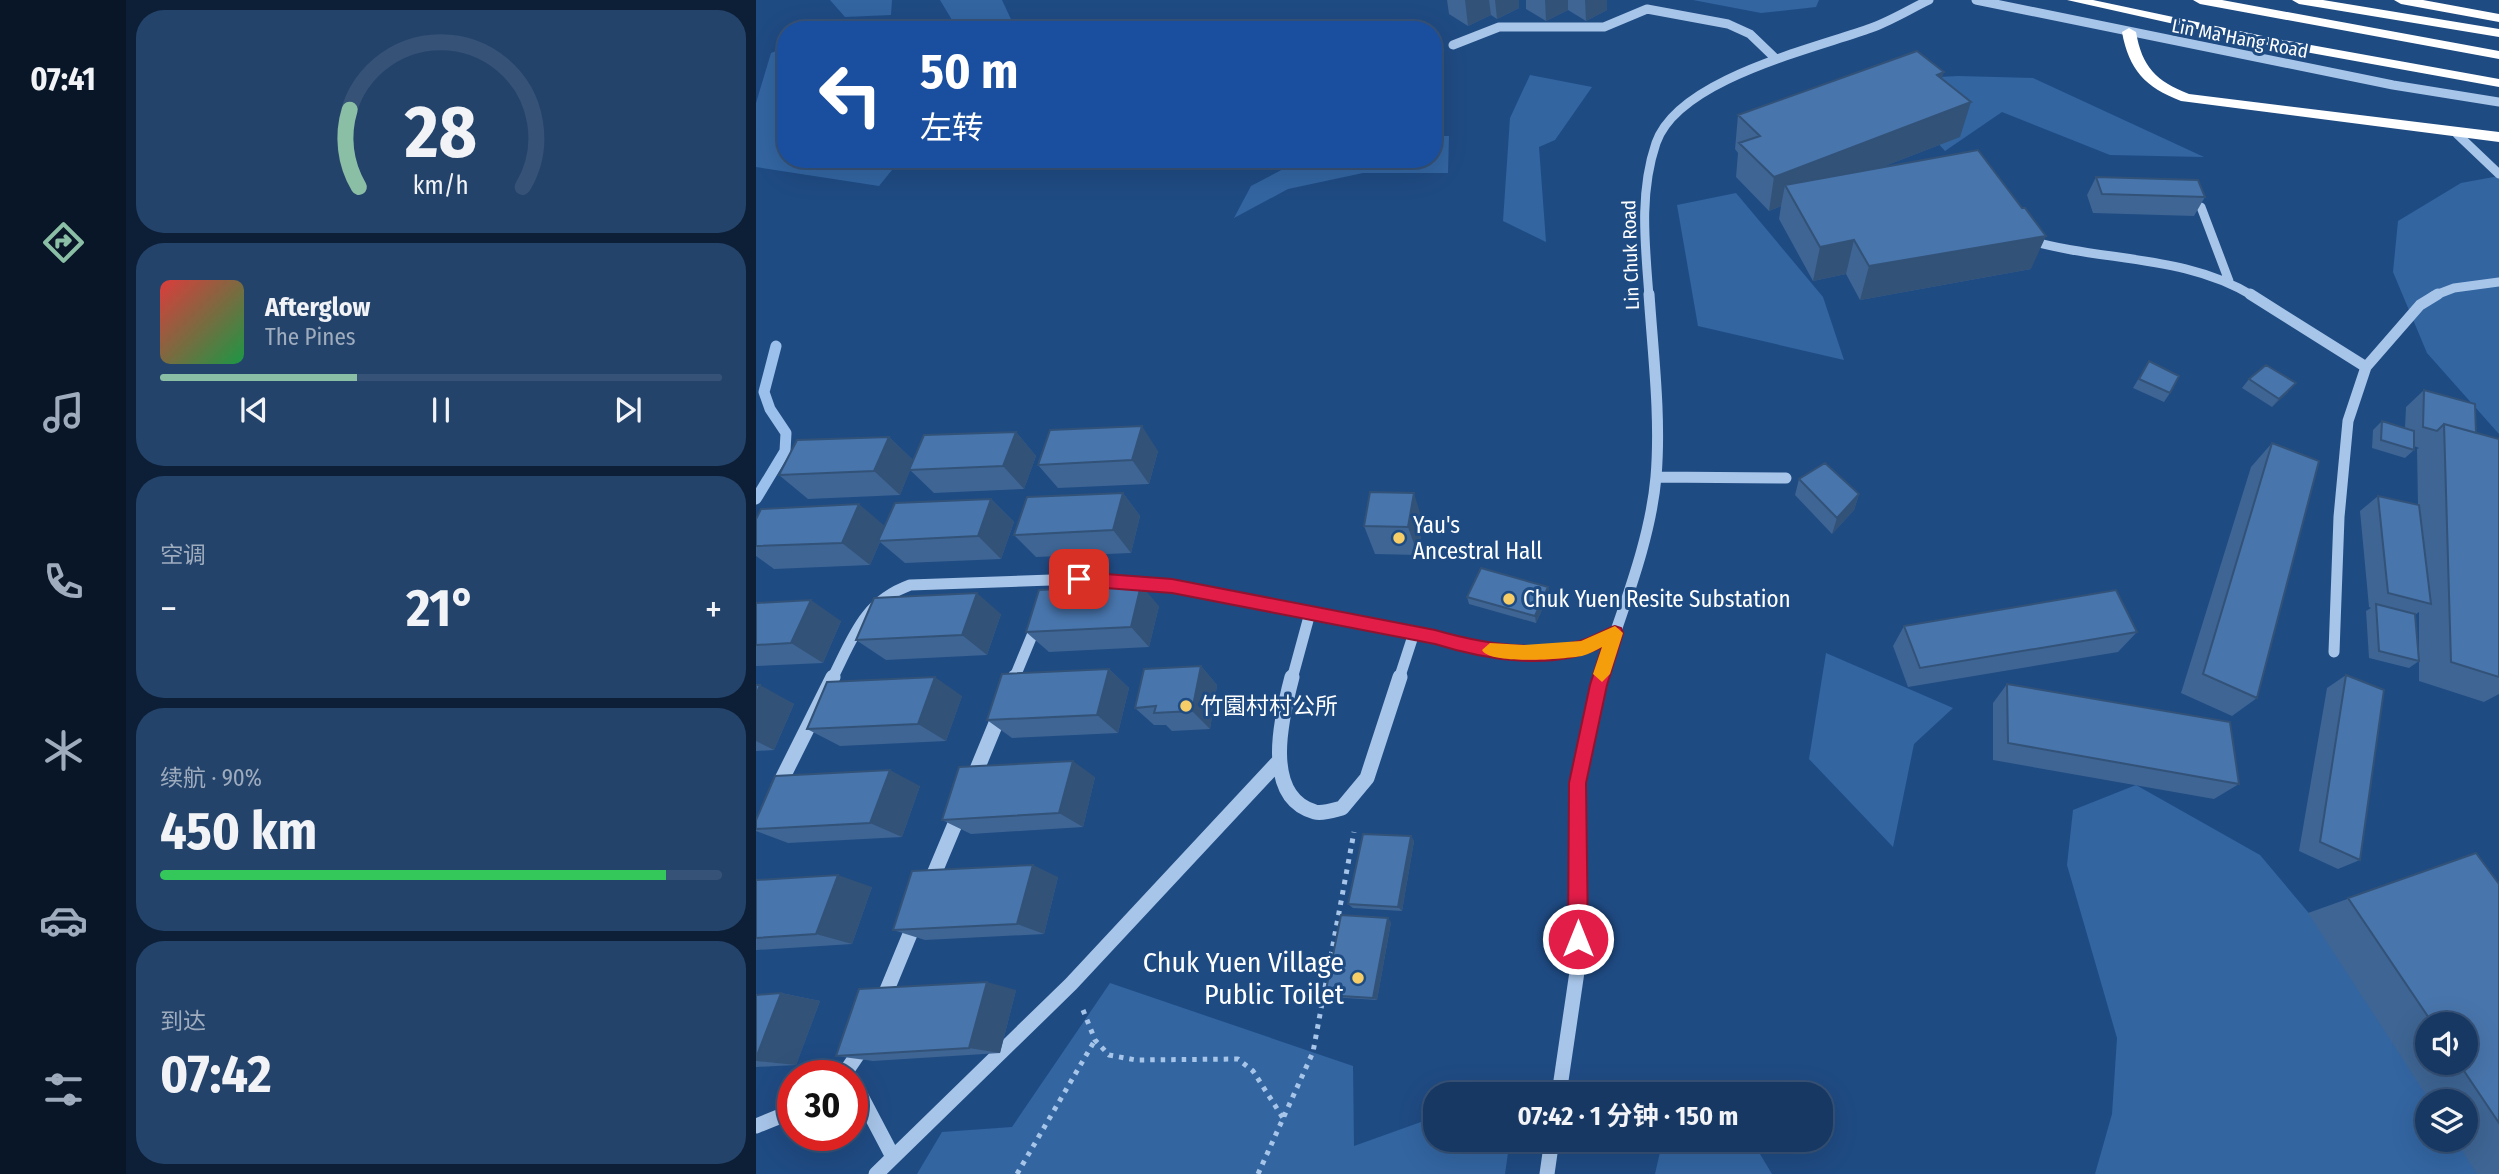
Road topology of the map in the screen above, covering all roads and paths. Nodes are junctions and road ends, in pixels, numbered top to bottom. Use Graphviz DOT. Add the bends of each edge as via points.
graph roads {
  1 [pos="1928,0"];
  2 [pos="1976,0"];
  3 [pos="2074,0"];
  4 [pos="2200,0"];
  5 [pos="2299,0"];
  6 [pos="2401,0"];
  7 [pos="2499,18"];
  8 [pos="2129,32"];
  9 [pos="2499,33"];
  10 [pos="1452,45"];
  11 [pos="2499,54"];
  12 [pos="1776,59"];
  13 [pos="2499,83"];
  14 [pos="2499,103"];
  15 [pos="2457,134"];
  16 [pos="2499,137"];
  17 [pos="2499,174"];
  18 [pos="2201,207"];
  19 [pos="2021,238"];
  20 [pos="2229,281"];
  21 [pos="2499,282"];
  22 [pos="2366,367"];
  23 [pos="1656,477"];
  24 [pos="1786,478"];
  25 [pos="1049,593"];
  26 [pos="1310,612"];
  27 [pos="1414,633"];
  28 [pos="1615,633"];
  29 [pos="2334,652"];
  30 [pos="1279,761"];
  31 [pos="1352,797"];
  32 [pos="768,808"];
  33 [pos="1071,984"];
  34 [pos="1095,1040"];
  35 [pos="856,1060"];
  36 [pos="1561,1082"];
  37 [pos="868,1111"];
  38 [pos="777,1117"];
  39 [pos="1283,1118"];
  40 [pos="756,1126"];
  41 [pos="1550,1152"];
  42 [pos="893,1157"];
  43 [pos="876,1174"];
  44 [pos="1017,1174"];
  45 [pos="1258,1174"];
  46 [pos="1547,1174"];
  1 -- 12 [label="street, Lin Chuk Road" via="1874,27"];
  2 -- 8 [label="street, Lin Ma Hang Road"];
  3 -- 13 [label="highway"];
  4 -- 11 [label="highway"];
  5 -- 9 [label="highway"];
  6 -- 7 [label="highway"];
  8 -- 14 [label="street, Lin Ma Hang Road"];
  8 -- 15 [label="highway" via="2132,57 2142,74 2186,97"];
  10 -- 12 [label="street" via="1499,27 1604,27 1647,9 1728,24 1750,34"];
  12 -- 23 [label="street, Lin Chuk Road" via="1691,100 1657,140 1643,213 1656,388"];
  15 -- 16 [label="highway"];
  15 -- 17 [label="street"];
  18 -- 20 [label="street"];
  19 -- 20 [label="street" via="2058,249 2164,263"];
  20 -- 22 [label="street"];
  21 -- 22 [label="street" via="2433,296"];
  22 -- 29 [label="street" via="2348,421"];
  23 -- 24 [label="street"];
  23 -- 28 [label="street, Lin Chuk Road" via="1645,534"];
  25 -- 26 [label="street" via="1172,586"];
  25 -- 32 [label="street" via="910,585 865,613"];
  25 -- 35 [label="street"];
  26 -- 27 [label="street"];
  26 -- 30 [label="street" via="1283,719"];
  27 -- 28 [label="street" via="1476,649 1524,652 1582,648"];
  27 -- 31 [label="street" via="1367,778"];
  28 -- 36 [label="street" via="1598,685 1577,783 1578,965"];
  30 -- 31 [label="street" via="1282,785 1297,803 1316,812 1342,808"];
  30 -- 33 [label="street"];
  31 -- 39 [label="path" via="1356,814 1353,848 1313,1052"];
  33 -- 34 [label="path"];
  33 -- 42 [label="street"];
  34 -- 39 [label="path" via="1109,1055 1136,1060 1238,1059 1253,1071"];
  34 -- 44 [label="path"];
  37 -- 42 [label="street"];
  38 -- 40 [label="street"];
  39 -- 45 [label="path"];
  41 -- 46 [label="street"];
  42 -- 43 [label="street"];
}
